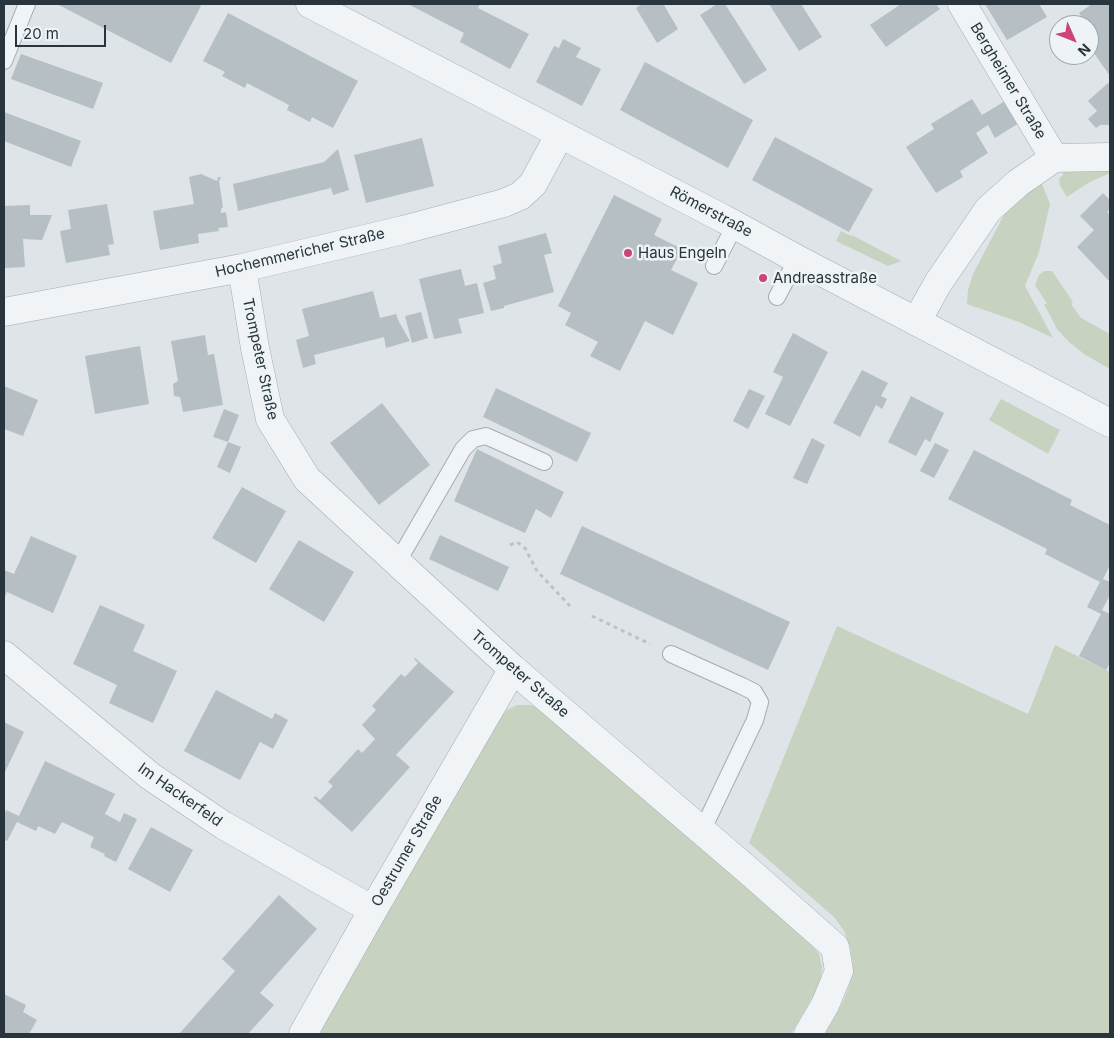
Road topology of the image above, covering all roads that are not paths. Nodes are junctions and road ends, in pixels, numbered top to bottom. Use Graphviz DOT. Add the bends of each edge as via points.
graph roads {
  1 [pos="27,4"];
  2 [pos="310,4"];
  3 [pos="962,4"];
  4 [pos="4,61"];
  5 [pos="560,134"];
  6 [pos="1110,157"];
  7 [pos="1054,158"];
  8 [pos="734,225"];
  9 [pos="797,259"];
  10 [pos="714,266"];
  11 [pos="242,268"];
  12 [pos="777,298"];
  13 [pos="4,312"];
  14 [pos="917,321"];
  15 [pos="1110,423"];
  16 [pos="544,462"];
  17 [pos="397,563"];
  18 [pos="671,654"];
  19 [pos="4,655"];
  20 [pos="513,669"];
  21 [pos="702,831"];
  22 [pos="373,910"];
  23 [pos="303,1034"];
  24 [pos="808,1034"];
  1 -- 4 [label="lane"];
  2 -- 5 [label="street, Römerstraße"];
  3 -- 7 [label="street, Bergheimer Straße"];
  5 -- 8 [label="street, Römerstraße"];
  5 -- 11 [label="street, Hochemmericher Straße" via="533,184 520,196 504,203"];
  6 -- 7 [label="street"];
  7 -- 14 [label="street" via="1018,183 988,210 938,282"];
  8 -- 9 [label="street, Römerstraße"];
  8 -- 10 [label="lane"];
  9 -- 12 [label="lane"];
  9 -- 14 [label="street, Römerstraße"];
  11 -- 13 [label="street, Hochemmericher Straße"];
  11 -- 17 [label="street, Trompeter Straße" via="254,348 270,419 307,479"];
  14 -- 15 [label="street, Römerstraße"];
  16 -- 17 [label="lane" via="486,436 473,439"];
  17 -- 20 [label="street, Trompeter Straße"];
  18 -- 21 [label="lane" via="754,692 760,702 755,720"];
  19 -- 22 [label="street, Im Hackerfeld" via="150,776 223,825"];
  20 -- 21 [label="street, Trompeter Straße"];
  20 -- 22 [label="street, Oestrumer Straße"];
  21 -- 24 [label="street, Trompeter Straße" via="835,947 839,971"];
  22 -- 23 [label="street, Oestrumer Straße"];
}
